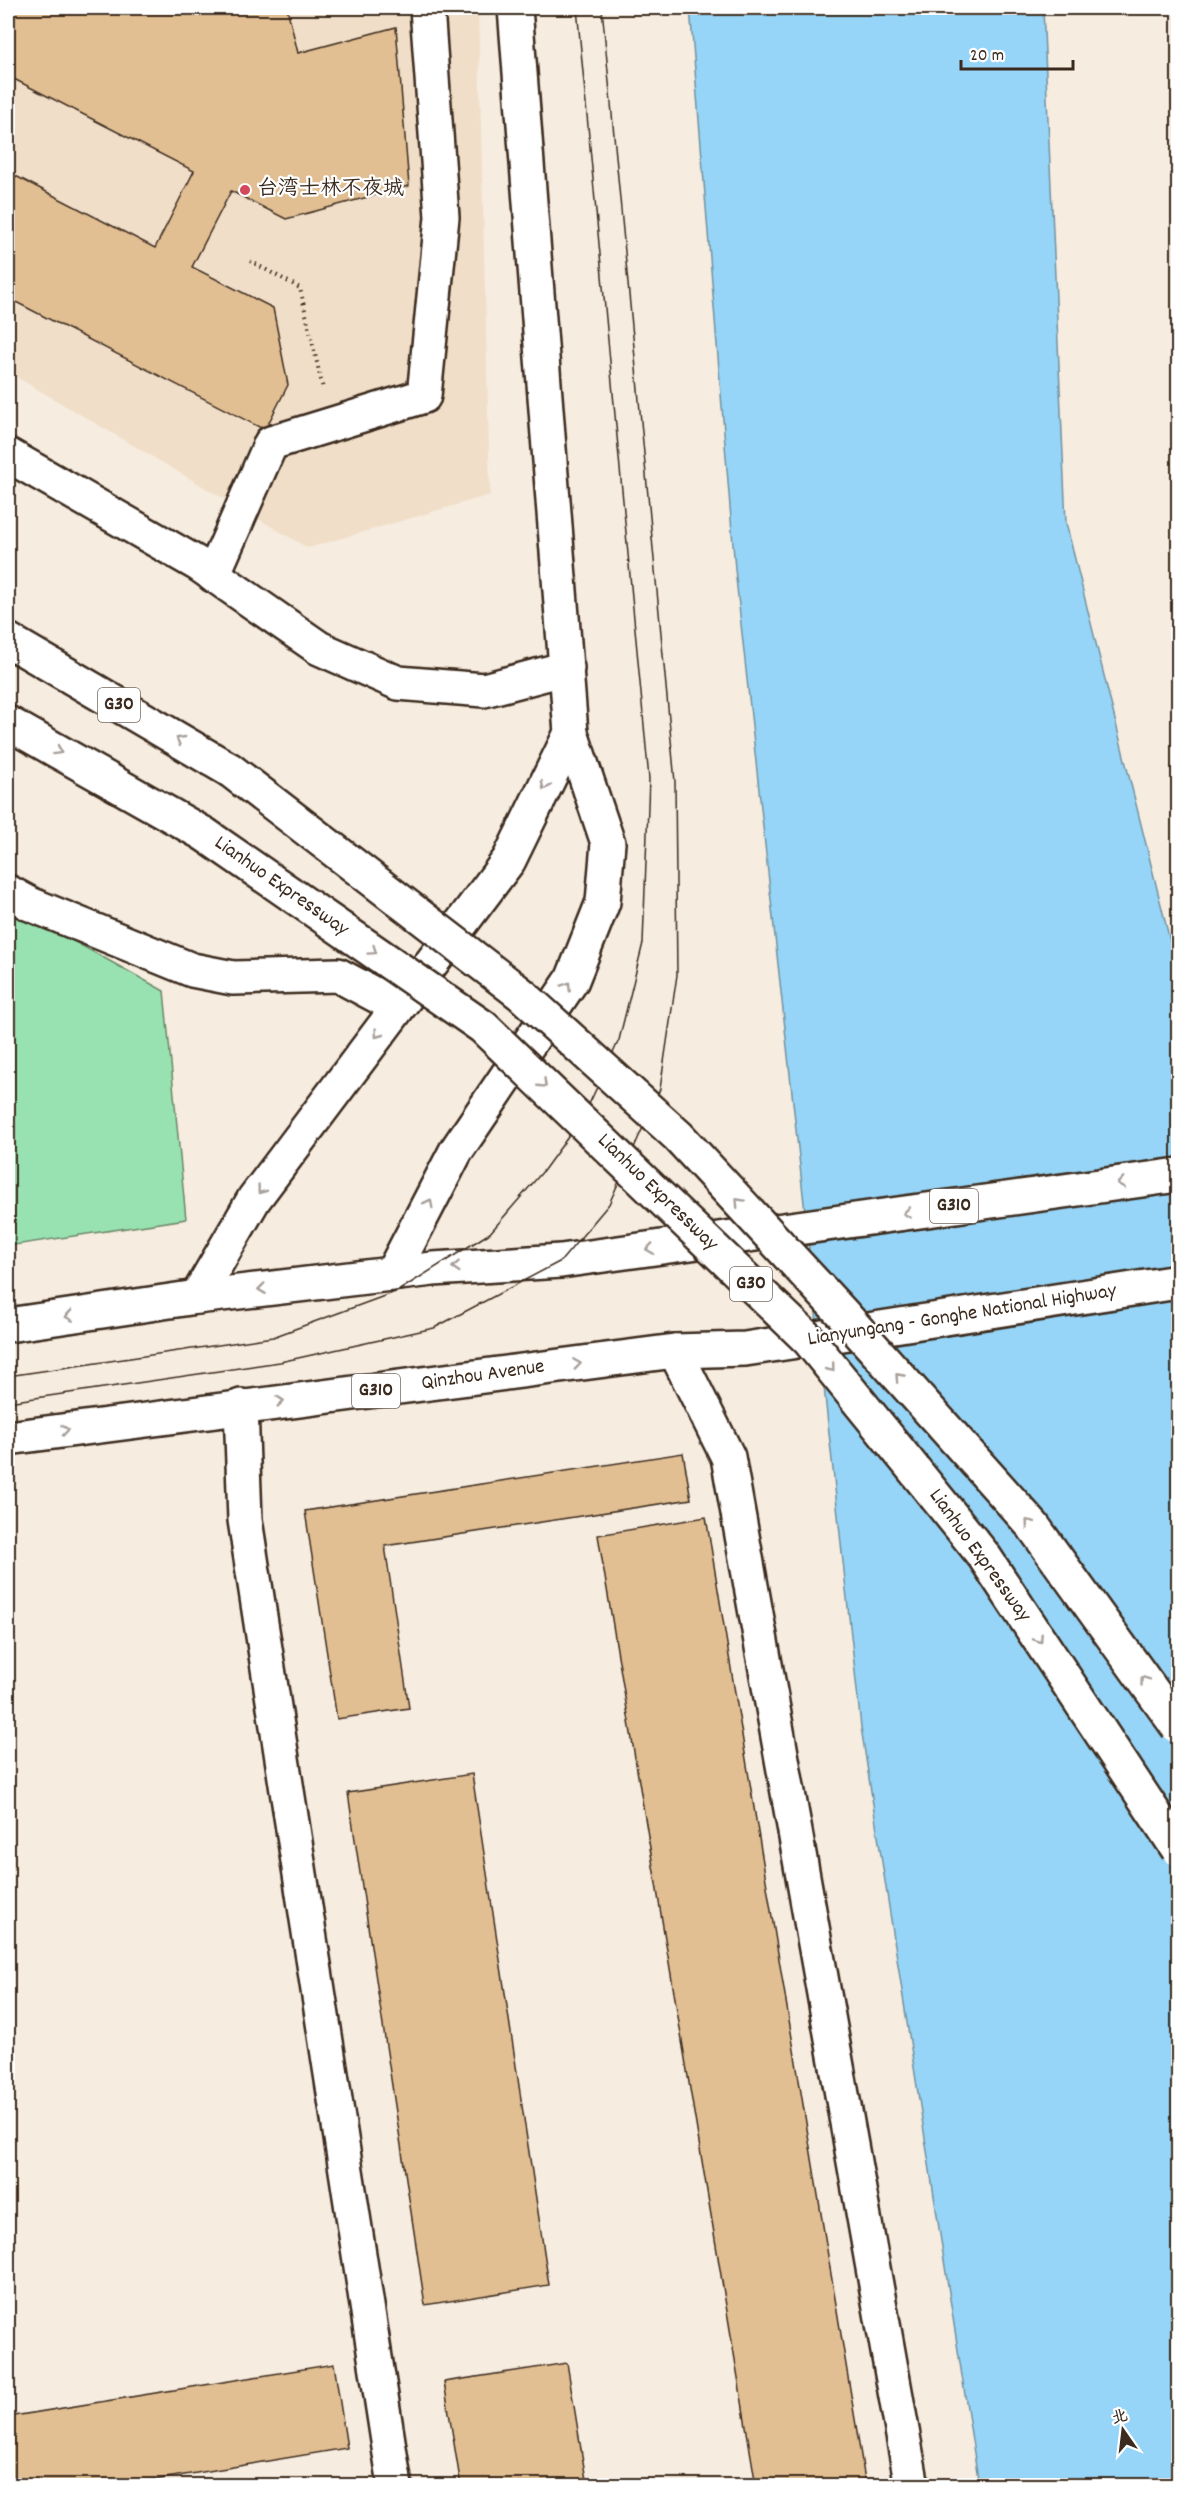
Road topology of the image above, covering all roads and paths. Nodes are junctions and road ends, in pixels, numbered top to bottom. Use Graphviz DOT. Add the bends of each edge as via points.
graph roads {
  1 [pos="427,8"];
  2 [pos="515,8"];
  3 [pos="250,261"];
  4 [pos="332,425"];
  5 [pos="8,454"];
  6 [pos="213,574"];
  7 [pos="8,640"];
  8 [pos="567,668"];
  9 [pos="8,723"];
  10 [pos="571,733"];
  11 [pos="8,892"];
  12 [pos="398,1007"];
  13 [pos="1179,1175"];
  14 [pos="392,1274"];
  15 [pos="1179,1282"];
  16 [pos="197,1297"];
  17 [pos="8,1325"];
  18 [pos="745,1349"];
  19 [pos="675,1351"];
  20 [pos="242,1406"];
  21 [pos="8,1438"];
  22 [pos="1179,1727"];
  23 [pos="1179,1849"];
  24 [pos="395,2486"];
  25 [pos="912,2486"];
  1 -- 4 [label="main road" via="442,217 424,396"];
  2 -- 8 [label="main road"];
  3 -- 4 [label="path" via="300,288"];
  4 -- 6 [label="main road" via="271,443"];
  5 -- 6 [label="main road"];
  6 -- 8 [label="main road" via="319,648 398,683 484,690"];
  22 -- 7 [label="main road, G30, one-way, bridge" via="1033,1526 678,1136 522,994 230,770"];
  8 -- 10 [label="main road"];
  9 -- 23 [label="main road, Lianhuo Expressway / G30, one-way, bridge" via="204,834 483,1027 809,1340 984,1556"];
  10 -- 12 [label="main road, one-way" via="509,860"];
  14 -- 10 [label="main road, one-way" via="456,1151 572,980 603,902 609,843"];
  11 -- 12 [label="main road" via="192,970 233,978 338,975"];
  12 -- 16 [label="main road, one-way" via="254,1199"];
  13 -- 14 [label="main road, G310, one-way" via="561,1261"];
  14 -- 16 [label="main road, G310, one-way"];
  15 -- 18 [label="main road, Lianyungang - Gonghe National Highway / G310, bridge"];
  16 -- 17 [label="main road, G310, one-way"];
  18 -- 19 [label="main road, Qinzhou Avenue / G310"];
  20 -- 19 [label="main road, Qinzhou Avenue / G310, one-way"];
  19 -- 25 [label="main road" via="728,1457"];
  21 -- 20 [label="main road, Qinzhou Avenue / G310, one-way"];
  20 -- 24 [label="main road" via="245,1520"];
}
